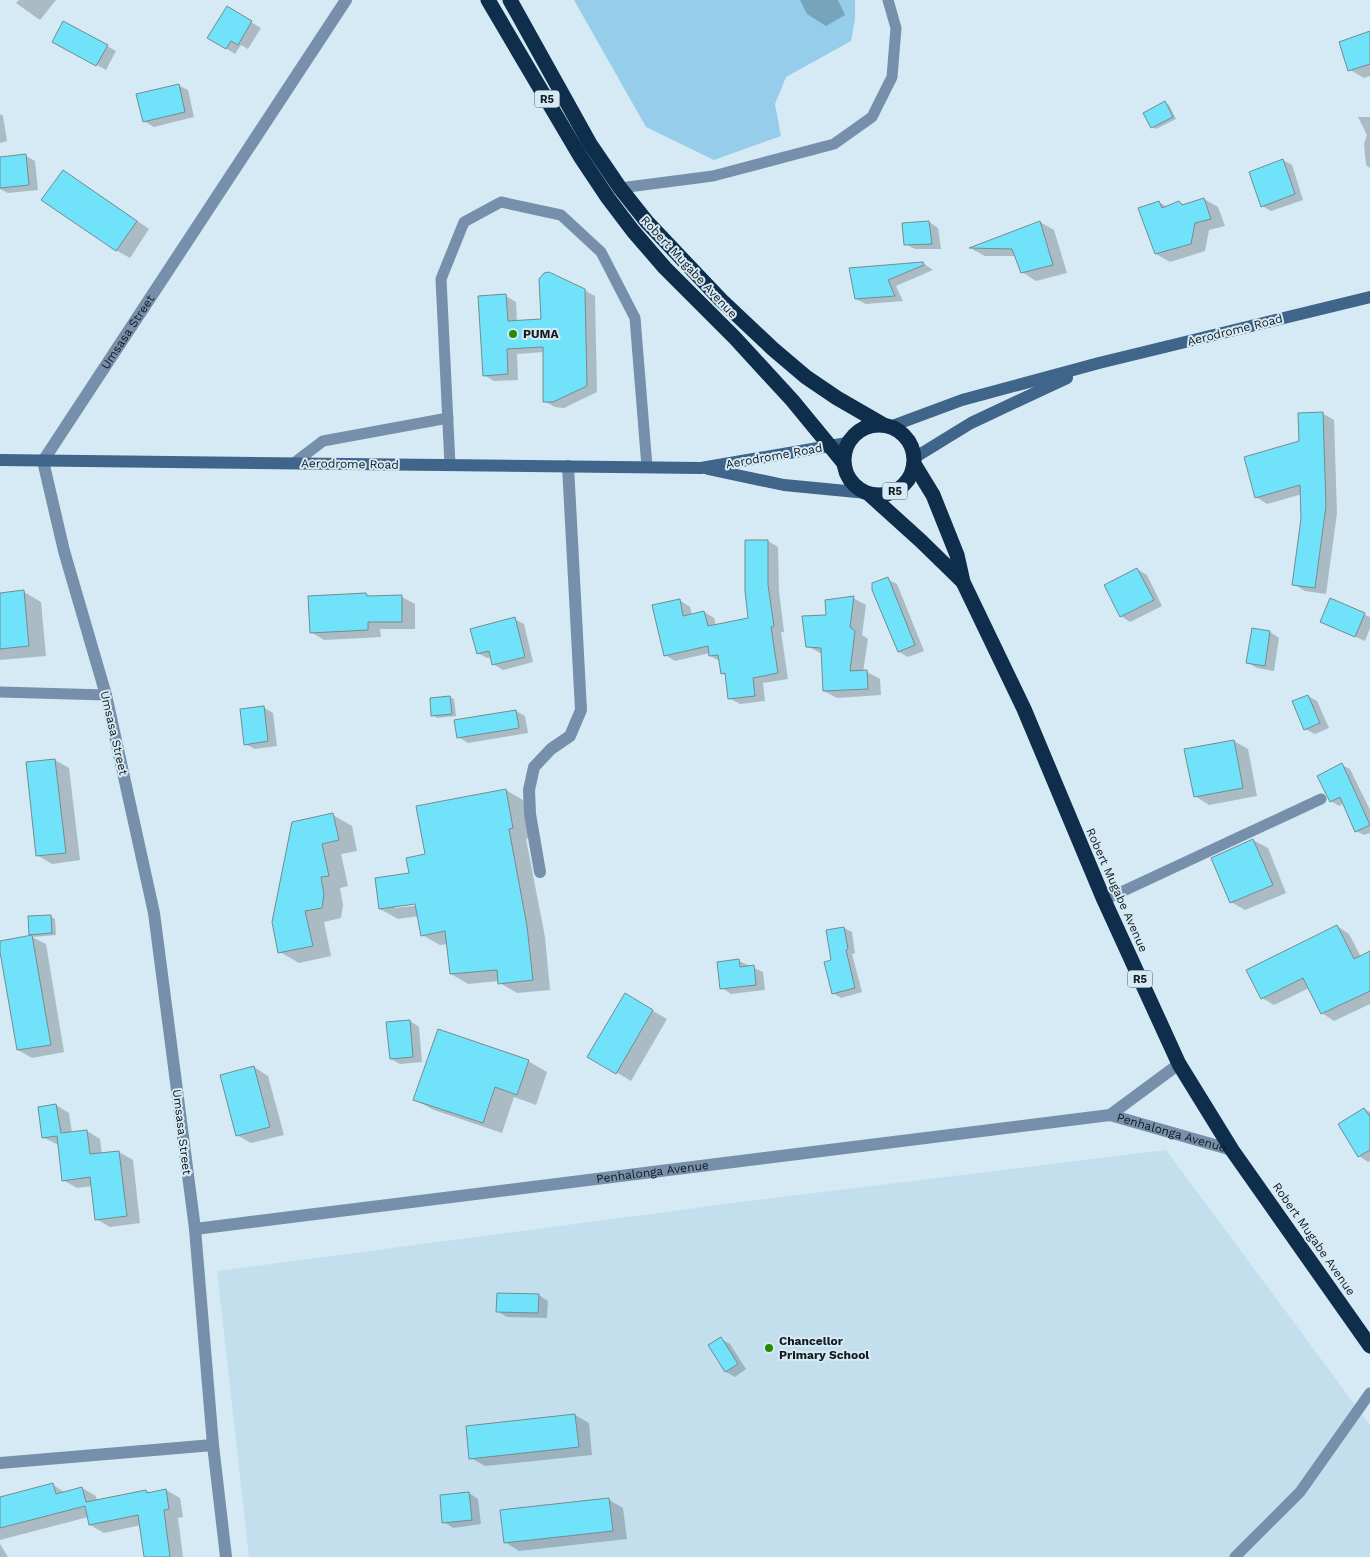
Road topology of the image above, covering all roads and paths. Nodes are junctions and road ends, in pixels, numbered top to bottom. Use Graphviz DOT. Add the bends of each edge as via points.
graph roads {
  1 [pos="346,0"];
  2 [pos="488,0"];
  3 [pos="510,0"];
  4 [pos="888,0"];
  5 [pos="620,188"];
  6 [pos="1368,301"];
  7 [pos="1099,363"];
  8 [pos="448,418"];
  9 [pos="887,425"];
  10 [pos="848,442"];
  11 [pos="829,446"];
  12 [pos="0,460"];
  13 [pos="43,461"];
  14 [pos="914,461"];
  15 [pos="843,462"];
  16 [pos="294,463"];
  17 [pos="450,465"];
  18 [pos="568,466"];
  19 [pos="647,467"];
  20 [pos="701,468"];
  21 [pos="868,494"];
  22 [pos="963,582"];
  23 [pos="0,692"];
  24 [pos="106,695"];
  25 [pos="1322,798"];
  26 [pos="540,872"];
  27 [pos="1104,900"];
  28 [pos="1179,1064"];
  29 [pos="1110,1115"];
  30 [pos="1232,1150"];
  31 [pos="195,1229"];
  32 [pos="1370,1346"];
  33 [pos="1370,1394"];
  34 [pos="213,1445"];
  35 [pos="0,1463"];
  36 [pos="226,1557"];
  37 [pos="1235,1557"];
  1 -- 13 [label="street, Umsasa Street"];
  2 -- 11 [label="highway, Robert Mugabe Avenue / R5" via="580,156 633,231 792,400"];
  3 -- 5 [label="highway, Robert Mugabe Avenue / R5" via="590,144"];
  4 -- 5 [label="lane" via="896,28 892,77 872,117 834,144 713,176"];
  5 -- 9 [label="highway, Robert Mugabe Avenue / R5" via="676,254 773,349 854,409"];
  6 -- 7 [label="street, Aerodrome Road"];
  7 -- 9 [label="street, Aerodrome Road" via="962,400"];
  7 -- 14 [label="street, Aerodrome Road" via="971,423"];
  8 -- 16 [label="lane" via="323,441"];
  8 -- 17 [label="lane"];
  8 -- 19 [label="lane" via="441,279 464,222 501,202 561,215 601,252 635,318"];
  9 -- 10 [label="highway" via="862,428"];
  9 -- 14 [label="highway, R5" via="901,431 908,439"];
  10 -- 11 [label="street, Aerodrome Road"];
  10 -- 15 [label="highway"];
  11 -- 15 [label="highway, Robert Mugabe Avenue / R5"];
  11 -- 20 [label="street, Aerodrome Road"];
  12 -- 13 [label="street, Aerodrome Road"];
  13 -- 16 [label="street, Aerodrome Road"];
  13 -- 24 [label="street, Umsasa Street" via="64,552"];
  14 -- 21 [label="highway, R5" via="911,476 903,486 881,495"];
  14 -- 22 [label="highway, Robert Mugabe Avenue / R5" via="947,528"];
  15 -- 21 [label="highway, R5" via="848,478"];
  16 -- 17 [label="street, Aerodrome Road"];
  17 -- 18 [label="street, Aerodrome Road"];
  18 -- 19 [label="street, Aerodrome Road"];
  18 -- 26 [label="street" via="581,710 570,736 534,767 529,798"];
  19 -- 20 [label="street, Aerodrome Road"];
  20 -- 21 [label="street, Aerodrome Road" via="784,485"];
  21 -- 22 [label="highway, Robert Mugabe Avenue / R5"];
  22 -- 27 [label="highway, Robert Mugabe Avenue / R5" via="1024,709"];
  23 -- 24 [label="lane"];
  24 -- 31 [label="street, Umsasa Street" via="154,913"];
  25 -- 27 [label="lane"];
  27 -- 28 [label="highway, Robert Mugabe Avenue / R5"];
  28 -- 29 [label="street, Penhalonga Avenue"];
  28 -- 30 [label="highway, Robert Mugabe Avenue / R5"];
  29 -- 30 [label="street, Penhalonga Avenue"];
  29 -- 31 [label="street, Penhalonga Avenue"];
  30 -- 32 [label="highway, Robert Mugabe Avenue / R5"];
  31 -- 34 [label="street, Umsasa Street"];
  33 -- 37 [label="lane" via="1300,1492"];
  34 -- 35 [label="street"];
  34 -- 36 [label="street, Umsasa Street"];
}
